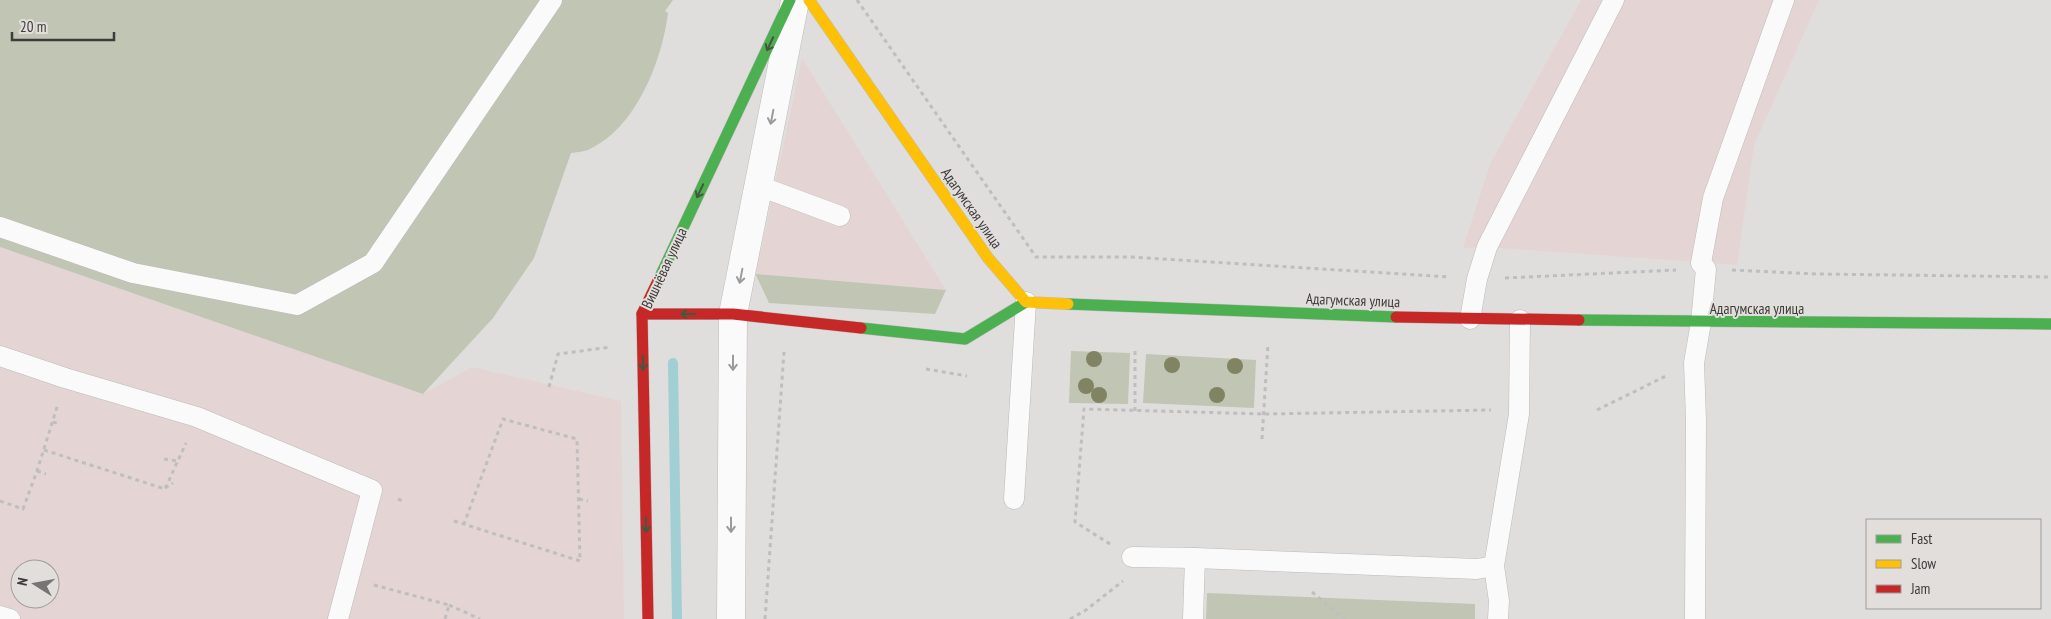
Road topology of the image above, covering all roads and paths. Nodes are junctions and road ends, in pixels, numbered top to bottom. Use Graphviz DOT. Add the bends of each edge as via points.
graph roads {
  1 [pos="552,0"];
  2 [pos="790,0"];
  3 [pos="795,0"];
  4 [pos="809,0"];
  5 [pos="857,0"];
  6 [pos="1614,0"];
  7 [pos="1784,0"];
  8 [pos="759,186"];
  9 [pos="840,216"];
  10 [pos="0,227"];
  11 [pos="1706,269"];
  12 [pos="2051,277"];
  13 [pos="1478,279"];
  14 [pos="1026,302"];
  15 [pos="1269,313"];
  16 [pos="642,314"];
  17 [pos="733,314"];
  18 [pos="1470,319"];
  19 [pos="1520,320"];
  20 [pos="1701,322"];
  21 [pos="2051,324"];
  22 [pos="784,344"];
  23 [pos="614,347"];
  24 [pos="1135,352"];
  25 [pos="0,356"];
  26 [pos="1694,363"];
  27 [pos="919,368"];
  28 [pos="968,376"];
  29 [pos="65,378"];
  30 [pos="549,387"];
  31 [pos="1497,410"];
  32 [pos="1597,410"];
  33 [pos="1134,411"];
  34 [pos="1264,414"];
  35 [pos="197,417"];
  36 [pos="53,422"];
  37 [pos="542,422"];
  38 [pos="60,424"];
  39 [pos="539,429"];
  40 [pos="1262,439"];
  41 [pos="44,450"];
  42 [pos="164,459"];
  43 [pos="178,460"];
  44 [pos="37,471"];
  45 [pos="46,474"];
  46 [pos="173,483"];
  47 [pos="165,489"];
  48 [pos="579,499"];
  49 [pos="1014,499"];
  50 [pos="0,501"];
  51 [pos="588,501"];
  52 [pos="454,521"];
  53 [pos="464,524"];
  54 [pos="1132,557"];
  55 [pos="1153,558"];
  56 [pos="1194,558"];
  57 [pos="1494,566"];
  58 [pos="349,579"];
  59 [pos="1312,592"];
  60 [pos="449,605"];
  61 [pos="0,616"];
  62 [pos="10,619"];
  63 [pos="338,619"];
  64 [pos="445,619"];
  65 [pos="480,619"];
  66 [pos="648,619"];
  67 [pos="731,619"];
  68 [pos="765,619"];
  69 [pos="1070,619"];
  70 [pos="1193,619"];
  71 [pos="1344,619"];
  72 [pos="1498,619"];
  73 [pos="1695,619"];
  1 -- 10 [label="lane" via="373,263 297,305 132,273"];
  2 -- 16 [label="main road, Вишнёвая улица, one-way"];
  3 -- 8 [label="street, one-way"];
  4 -- 14 [label="main road, Адагумская улица" via="988,258"];
  5 -- 13 [label="path" via="1036,257 1132,257"];
  6 -- 13 [label="lane" via="1487,248"];
  7 -- 11 [label="lane" via="1713,198 1701,263"];
  8 -- 9 [label="lane"];
  8 -- 17 [label="street, one-way"];
  11 -- 12 [label="path"];
  11 -- 13 [label="path"];
  11 -- 20 [label="lane"];
  13 -- 18 [label="lane"];
  14 -- 15 [label="main road, Адагумская улица"];
  14 -- 17 [label="main road" via="965,339"];
  14 -- 49 [label="lane"];
  15 -- 18 [label="main road, Адагумская улица"];
  15 -- 34 [label="path"];
  17 -- 16 [label="main road, one-way"];
  16 -- 66 [label="main road, Вишнёвая улица, one-way"];
  17 -- 67 [label="street, one-way"];
  18 -- 19 [label="main road, Адагумская улица"];
  19 -- 20 [label="main road, Адагумская улица"];
  19 -- 57 [label="lane" via="1518,414"];
  20 -- 21 [label="main road, Адагумская улица"];
  20 -- 26 [label="lane"];
  22 -- 68 [label="path"];
  23 -- 30 [label="path" via="558,354"];
  24 -- 33 [label="path"];
  25 -- 29 [label="lane"];
  26 -- 32 [label="path"];
  26 -- 73 [label="lane"];
  27 -- 28 [label="path"];
  29 -- 35 [label="lane"];
  29 -- 36 [label="path"];
  31 -- 34 [label="path"];
  33 -- 34 [label="path"];
  33 -- 54 [label="path" via="1084,409 1075,522"];
  34 -- 40 [label="path"];
  35 -- 43 [label="path"];
  35 -- 58 [label="lane" via="372,490"];
  36 -- 38 [label="path"];
  36 -- 41 [label="path"];
  37 -- 39 [label="path"];
  39 -- 48 [label="path" via="577,439"];
  39 -- 53 [label="path" via="503,419"];
  41 -- 44 [label="path"];
  41 -- 47 [label="path"];
  42 -- 43 [label="path"];
  43 -- 47 [label="path"];
  44 -- 45 [label="path"];
  44 -- 50 [label="path" via="23,508"];
  46 -- 47 [label="path"];
  48 -- 51 [label="path"];
  48 -- 53 [label="path" via="580,561"];
  52 -- 53 [label="path"];
  54 -- 55 [label="lane"];
  55 -- 56 [label="lane"];
  55 -- 69 [label="path"];
  56 -- 57 [label="lane" via="1477,569"];
  56 -- 70 [label="lane"];
  57 -- 72 [label="lane"];
  58 -- 60 [label="path"];
  58 -- 63 [label="lane"];
  59 -- 71 [label="path"];
  60 -- 64 [label="path"];
  60 -- 65 [label="path"];
  61 -- 62 [label="lane"];
}
